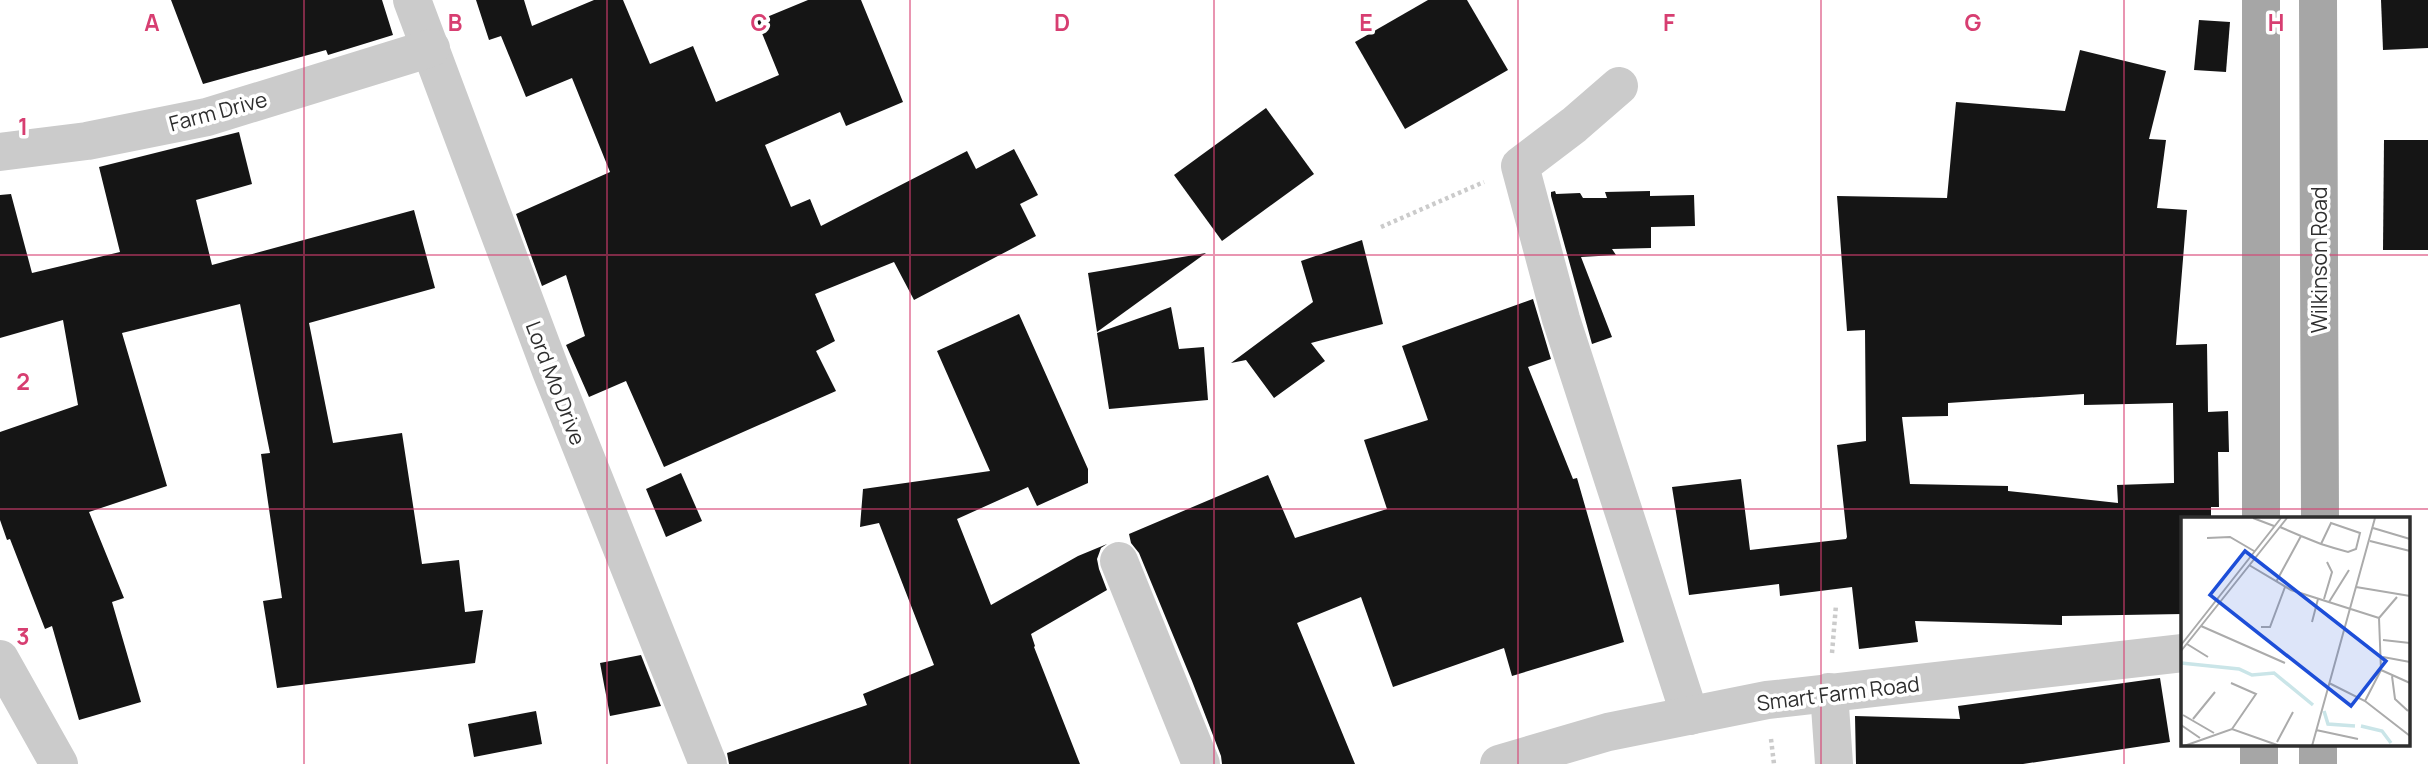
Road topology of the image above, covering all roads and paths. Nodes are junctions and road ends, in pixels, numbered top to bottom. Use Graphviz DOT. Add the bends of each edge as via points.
graph roads {
  1 [pos="412,0"];
  2 [pos="2261,0"];
  3 [pos="2318,0"];
  4 [pos="431,48"];
  5 [pos="1619,86"];
  6 [pos="0,152"];
  7 [pos="1520,166"];
  8 [pos="1381,227"];
  9 [pos="2261,517"];
  10 [pos="2320,517"];
  11 [pos="1119,561"];
  12 [pos="2181,653"];
  13 [pos="0,659"];
  14 [pos="1829,692"];
  15 [pos="1690,716"];
  16 [pos="2259,746"];
  17 [pos="2318,746"];
  18 [pos="59,764"];
  19 [pos="708,764"];
  20 [pos="1201,764"];
  21 [pos="1499,764"];
  22 [pos="1834,764"];
  23 [pos="2259,764"];
  24 [pos="2318,764"];
  1 -- 4 [label="street, Lord Mo Drive"];
  2 -- 9 [label="main road"];
  3 -- 10 [label="main road, Wilkinson Road"];
  4 -- 6 [label="street, Farm Drive" via="207,117 87,141"];
  4 -- 19 [label="street, Lord Mo Drive" via="551,371"];
  5 -- 7 [label="street"];
  7 -- 8 [label="path"];
  7 -- 15 [label="street" via="1561,319"];
  11 -- 20 [label="street"];
  12 -- 14 [label="street, Smart Farm Road"];
  13 -- 18 [label="street"];
  14 -- 15 [label="street, Smart Farm Road"];
  14 -- 22 [label="street"];
  15 -- 21 [label="street, Smart Farm Road" via="1608,732"];
  16 -- 23 [label="main road"];
  17 -- 24 [label="main road"];
}
